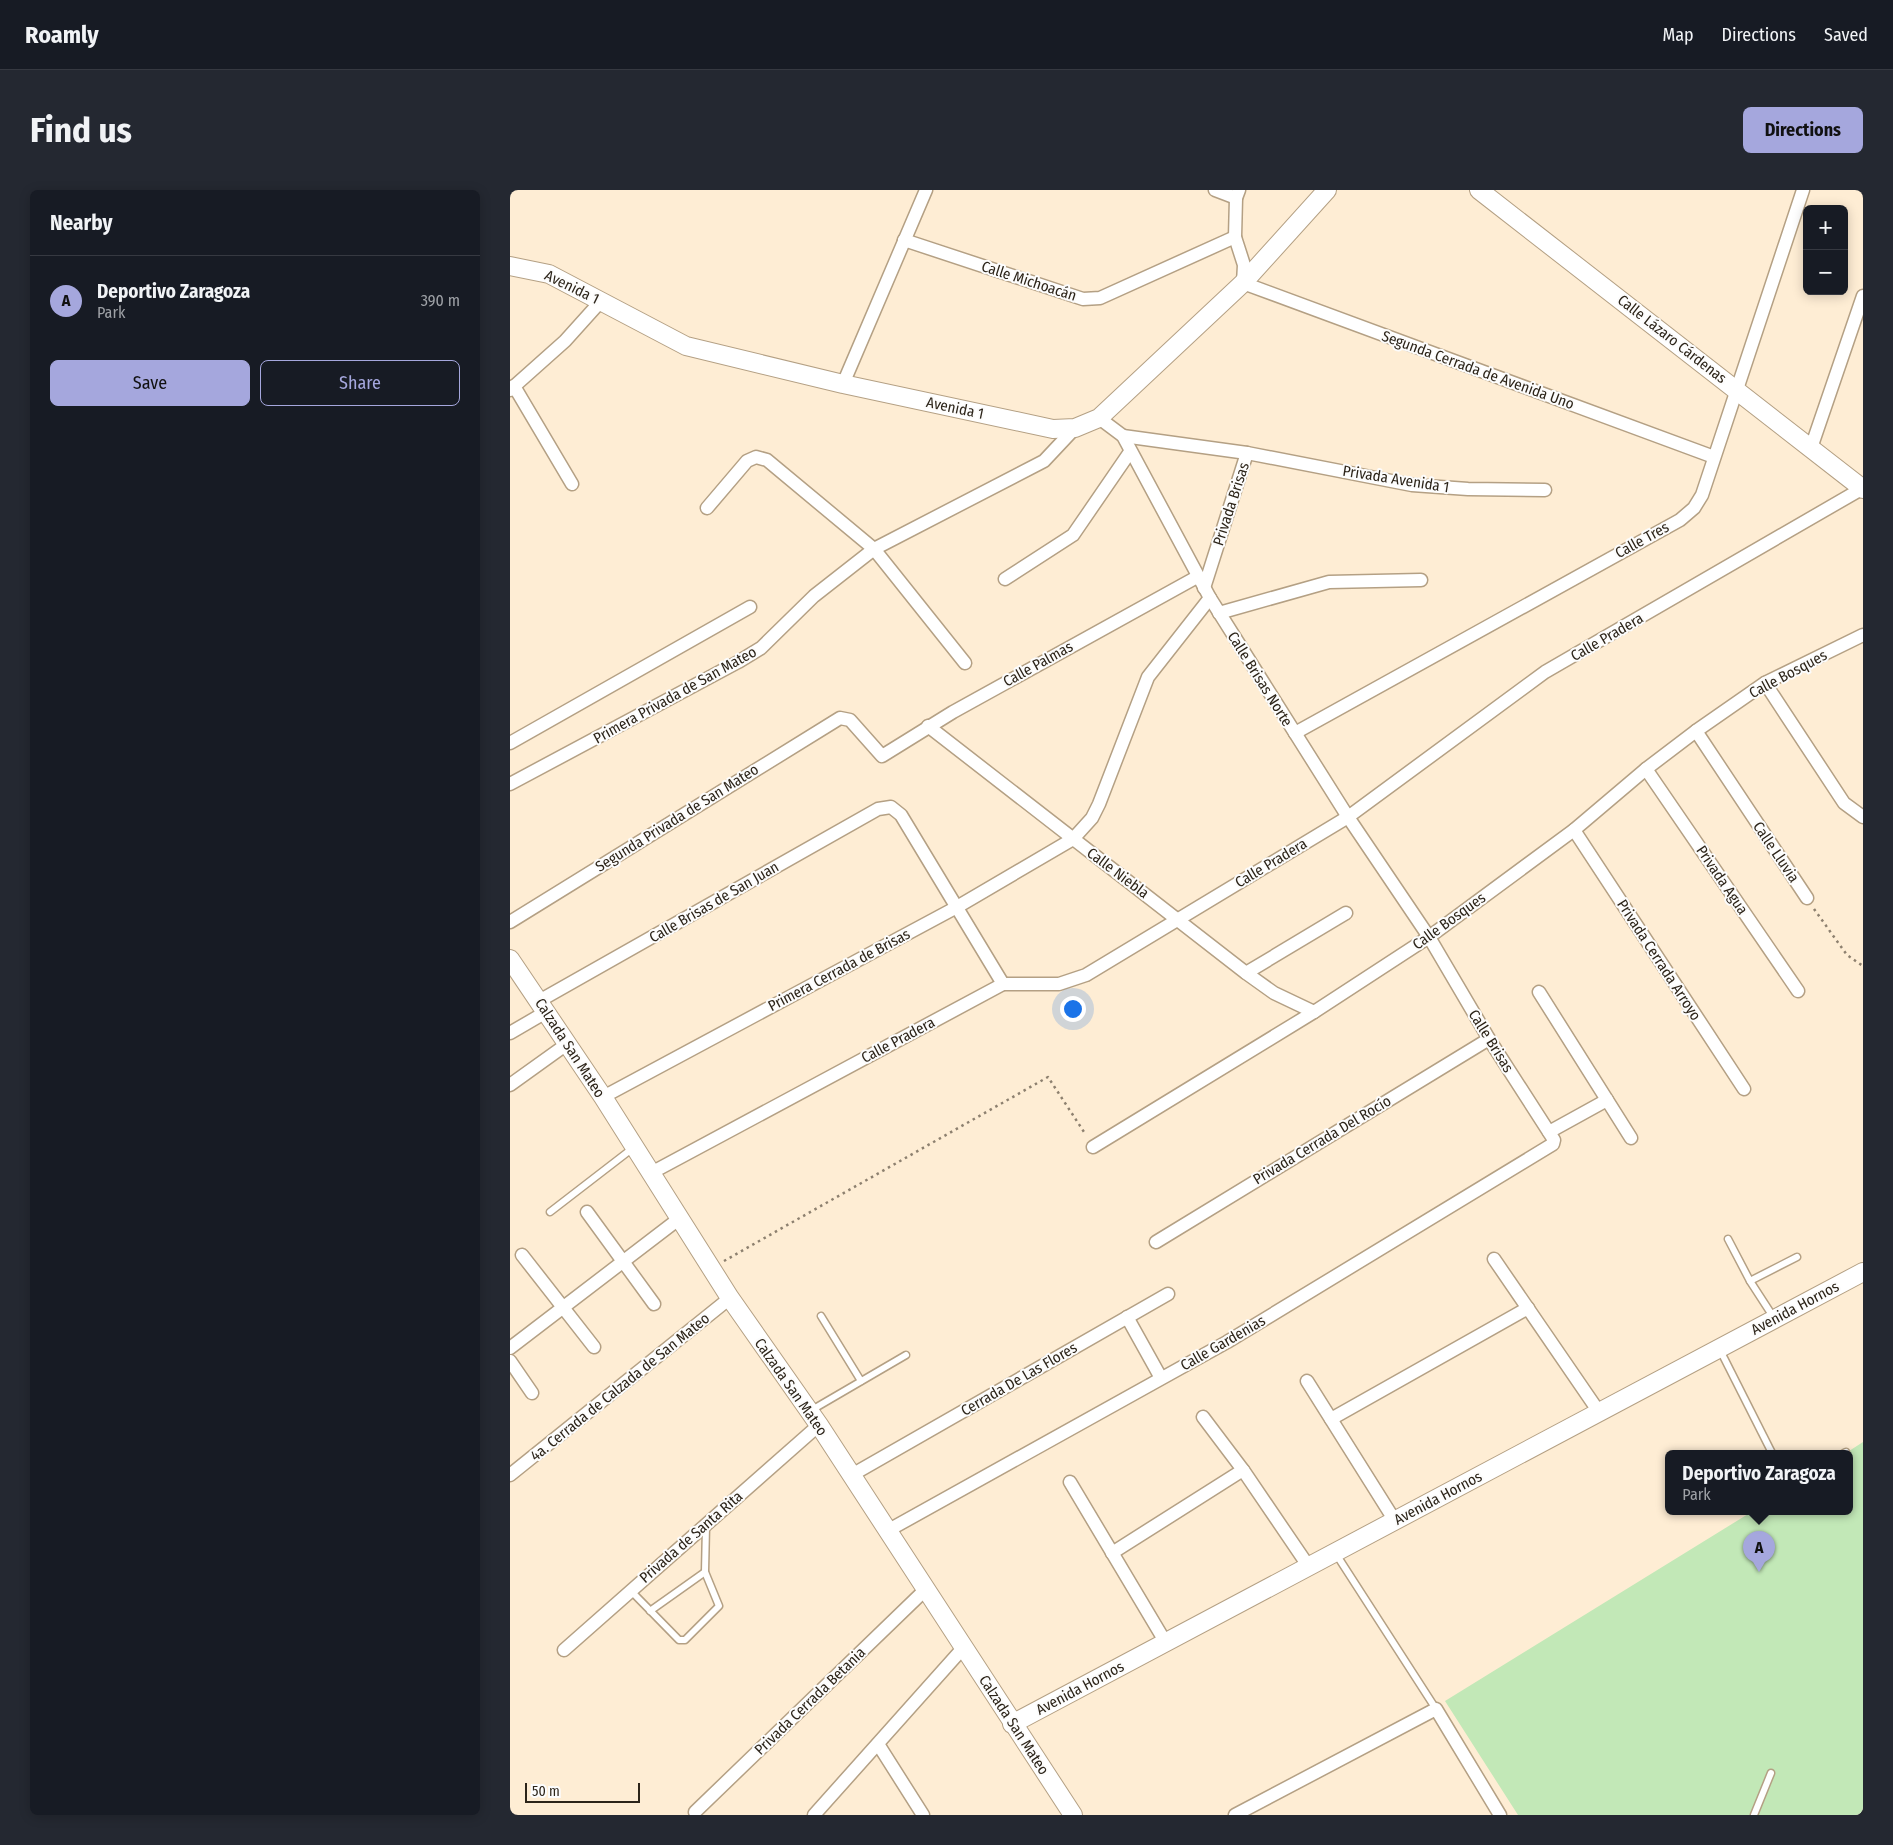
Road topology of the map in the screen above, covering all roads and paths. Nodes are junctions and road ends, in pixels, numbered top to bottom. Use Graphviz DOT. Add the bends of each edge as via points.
graph roads {
  1 [pos="926,190"];
  2 [pos="1215,190"];
  3 [pos="1327,190"];
  4 [pos="1479,190"];
  5 [pos="1802,190"];
  6 [pos="1238,194"];
  7 [pos="1235,238"];
  8 [pos="904,240"];
  9 [pos="510,266"];
  10 [pos="1243,282"];
  11 [pos="1863,296"];
  12 [pos="601,301"];
  13 [pos="843,384"];
  14 [pos="512,388"];
  15 [pos="1737,389"];
  16 [pos="1099,418"];
  17 [pos="1075,428"];
  18 [pos="1122,436"];
  19 [pos="1812,448"];
  20 [pos="1130,452"];
  21 [pos="1247,453"];
  22 [pos="1714,457"];
  23 [pos="572,484"];
  24 [pos="1863,488"];
  25 [pos="1545,490"];
  26 [pos="707,508"];
  27 [pos="874,549"];
  28 [pos="1005,579"];
  29 [pos="1421,580"];
  30 [pos="1204,588"];
  31 [pos="750,607"];
  32 [pos="1219,613"];
  33 [pos="1863,635"];
  34 [pos="965,663"];
  35 [pos="1765,683"];
  36 [pos="928,726"];
  37 [pos="1696,731"];
  38 [pos="1295,733"];
  39 [pos="510,743"];
  40 [pos="882,756"];
  41 [pos="1646,769"];
  42 [pos="510,784"];
  43 [pos="1348,817"];
  44 [pos="1863,817"];
  45 [pos="1574,830"];
  46 [pos="1073,839"];
  47 [pos="1807,898"];
  48 [pos="957,907"];
  49 [pos="1346,913"];
  50 [pos="1179,919"];
  51 [pos="510,922"];
  52 [pos="1429,937"];
  53 [pos="510,959"];
  54 [pos="1863,966"];
  55 [pos="1246,973"];
  56 [pos="1003,984"];
  57 [pos="1798,991"];
  58 [pos="1539,992"];
  59 [pos="542,1006"];
  60 [pos="1314,1012"];
  61 [pos="510,1033"];
  62 [pos="1489,1039"];
  63 [pos="567,1044"];
  64 [pos="510,1085"];
  65 [pos="1744,1089"];
  66 [pos="602,1098"];
  67 [pos="1606,1100"];
  68 [pos="1551,1138"];
  69 [pos="1631,1138"];
  70 [pos="1093,1147"];
  71 [pos="634,1148"];
  72 [pos="651,1172"];
  73 [pos="550,1212"];
  74 [pos="587,1212"];
  75 [pos="680,1218"];
  76 [pos="1728,1239"];
  77 [pos="1156,1242"];
  78 [pos="522,1255"];
  79 [pos="1797,1257"];
  80 [pos="1494,1259"];
  81 [pos="622,1262"];
  82 [pos="711,1268"];
  83 [pos="1863,1272"];
  84 [pos="1750,1281"];
  85 [pos="1168,1294"];
  86 [pos="730,1298"];
  87 [pos="654,1304"];
  88 [pos="563,1307"];
  89 [pos="1528,1308"];
  90 [pos="821,1316"];
  91 [pos="1128,1317"];
  92 [pos="1775,1319"];
  93 [pos="594,1347"];
  94 [pos="510,1348"];
  95 [pos="1719,1349"];
  96 [pos="906,1355"];
  97 [pos="510,1361"];
  98 [pos="1160,1378"];
  99 [pos="861,1381"];
  100 [pos="1307,1381"];
  101 [pos="532,1393"];
  102 [pos="1600,1412"];
  103 [pos="1204,1417"];
  104 [pos="814,1419"];
  105 [pos="1331,1419"];
  106 [pos="1770,1450"];
  107 [pos="1243,1470"];
  108 [pos="510,1475"];
  109 [pos="850,1476"];
  110 [pos="1070,1482"];
  111 [pos="1395,1521"];
  112 [pos="706,1525"];
  113 [pos="887,1530"];
  114 [pos="1112,1553"];
  115 [pos="1335,1553"];
  116 [pos="1309,1567"];
  117 [pos="705,1572"];
  118 [pos="631,1590"];
  119 [pos="925,1590"];
  120 [pos="650,1611"];
  121 [pos="1166,1643"];
  122 [pos="964,1647"];
  123 [pos="564,1650"];
  124 [pos="1436,1709"];
  125 [pos="1012,1724"];
  126 [pos="878,1744"];
  127 [pos="1771,1773"];
  128 [pos="695,1812"];
  129 [pos="814,1815"];
  130 [pos="922,1815"];
  131 [pos="1073,1815"];
  132 [pos="1235,1815"];
  133 [pos="1500,1815"];
  134 [pos="1754,1815"];
  1 -- 8 [label="street"];
  2 -- 6 [label="street"];
  3 -- 10 [label="street, Avenida 1"];
  4 -- 15 [label="street, Calle Lázaro Cárdenas"];
  5 -- 15 [label="street, Calle Tres"];
  6 -- 7 [label="street"];
  7 -- 8 [label="street, Calle Michoacán" via="1100,298 1083,299"];
  7 -- 10 [label="street" via="1244,265"];
  8 -- 13 [label="street"];
  9 -- 12 [label="street, Avenida 1" via="548,274"];
  10 -- 16 [label="street, Avenida 1"];
  10 -- 22 [label="street, Segunda Cerrada de Avenida Uno"];
  11 -- 19 [label="street"];
  12 -- 13 [label="street, Avenida 1" via="686,346"];
  12 -- 14 [label="street" via="565,341"];
  13 -- 17 [label="street, Avenida 1" via="1053,429"];
  14 -- 23 [label="street"];
  15 -- 19 [label="street, Calle Lázaro Cárdenas"];
  15 -- 22 [label="street, Calle Tres"];
  16 -- 17 [label="street, Avenida 1"];
  16 -- 18 [label="street, Calle Brisas Norte"];
  17 -- 27 [label="street, Primera Privada de San Mateo" via="1044,461"];
  18 -- 20 [label="street, Calle Brisas Norte"];
  18 -- 21 [label="street, Privada Brisas"];
  19 -- 24 [label="street, Calle Lázaro Cárdenas"];
  20 -- 28 [label="street" via="1073,535"];
  20 -- 30 [label="street, Calle Brisas Norte"];
  21 -- 25 [label="street, Privada Avenida 1" via="1412,485"];
  21 -- 30 [label="street, Privada Brisas"];
  22 -- 38 [label="street, Calle Tres" via="1702,494 1694,508 1680,520"];
  24 -- 43 [label="street, Calle Pradera" via="1545,672"];
  26 -- 27 [label="street" via="747,461 756,456 767,460"];
  27 -- 34 [label="street"];
  27 -- 42 [label="street, Primera Privada de San Mateo" via="814,596 753,653"];
  29 -- 32 [label="street" via="1329,582"];
  30 -- 32 [label="street, Calle Brisas Norte"];
  30 -- 36 [label="street, Calle Palmas"];
  30 -- 46 [label="street, Primera Cerrada de Brisas" via="1148,677 1099,804 1092,818"];
  31 -- 39 [label="street"];
  32 -- 38 [label="street, Calle Brisas Norte"];
  33 -- 35 [label="street, Calle Bosques"];
  35 -- 37 [label="street, Calle Bosques"];
  35 -- 44 [label="street" via="1844,802"];
  36 -- 40 [label="street, Calle Palmas"];
  36 -- 46 [label="street, Calle Niebla"];
  37 -- 41 [label="street, Calle Bosques"];
  37 -- 47 [label="street, Calle Lluvia"];
  38 -- 43 [label="street, Calle Brisas Norte"];
  40 -- 51 [label="street, Segunda Privada de San Mateo" via="846,718 832,723"];
  41 -- 45 [label="street, Calle Bosques"];
  41 -- 57 [label="street, Privada Agua"];
  43 -- 50 [label="street, Calle Pradera"];
  43 -- 52 [label="street, Calle Brisas Norte"];
  45 -- 52 [label="street, Calle Bosques"];
  45 -- 65 [label="street, Privada Cerrada Arroyo"];
  46 -- 48 [label="street, Primera Cerrada de Brisas"];
  46 -- 50 [label="street, Calle Niebla"];
  47 -- 54 [label="path, Calle Lluvia" via="1847,955"];
  48 -- 56 [label="street"];
  48 -- 59 [label="street, Calle Brisas de San Juan" via="901,815 891,808 878,809"];
  48 -- 66 [label="street, Primera Cerrada de Brisas"];
  49 -- 55 [label="street"];
  50 -- 55 [label="street, Calle Niebla"];
  50 -- 56 [label="street, Calle Pradera" via="1086,975 1059,984"];
  52 -- 60 [label="street, Calle Bosques"];
  52 -- 62 [label="street, Calle Brisas"];
  53 -- 59 [label="street, Calzada San Mateo"];
  55 -- 60 [label="street, Calle Niebla" via="1274,992"];
  56 -- 72 [label="street, Calle Pradera"];
  58 -- 67 [label="street"];
  59 -- 61 [label="street, Calle Brisas de San Juan"];
  59 -- 63 [label="street, Calzada San Mateo"];
  60 -- 70 [label="street, Calle Bosques"];
  62 -- 68 [label="street, Calle Brisas"];
  62 -- 77 [label="street, Privada Cerrada Del Rocío"];
  63 -- 64 [label="street"];
  63 -- 66 [label="street, Calzada San Mateo"];
  66 -- 71 [label="street, Calzada San Mateo"];
  67 -- 68 [label="street, Calle Gardenias"];
  67 -- 69 [label="street"];
  68 -- 98 [label="street, Calle Gardenias" via="1227,1342"];
  70 -- 82 [label="path" via="1048,1077"];
  71 -- 72 [label="street, Calzada San Mateo"];
  71 -- 73 [label="lane"];
  72 -- 75 [label="street, Calzada San Mateo"];
  74 -- 81 [label="street"];
  75 -- 81 [label="street"];
  75 -- 82 [label="street, Calzada San Mateo"];
  76 -- 84 [label="lane"];
  78 -- 88 [label="street"];
  79 -- 84 [label="lane"];
  80 -- 89 [label="street"];
  81 -- 87 [label="street"];
  81 -- 88 [label="street"];
  82 -- 86 [label="street, Calzada San Mateo"];
  83 -- 92 [label="street, Avenida Hornos"];
  84 -- 92 [label="lane"];
  85 -- 91 [label="street, Cerrada De Las Flores"];
  86 -- 104 [label="street, Calzada San Mateo"];
  86 -- 108 [label="street, 4a. Cerrada de Calzada de San Mateo"];
  88 -- 93 [label="street"];
  88 -- 94 [label="street"];
  89 -- 102 [label="street"];
  89 -- 105 [label="street"];
  90 -- 99 [label="lane"];
  91 -- 98 [label="street"];
  91 -- 109 [label="street, Cerrada De Las Flores"];
  92 -- 95 [label="street, Avenida Hornos"];
  95 -- 102 [label="street, Avenida Hornos"];
  95 -- 106 [label="lane"];
  96 -- 99 [label="lane"];
  97 -- 101 [label="street"];
  98 -- 113 [label="street, Calle Gardenias"];
  99 -- 104 [label="lane"];
  100 -- 105 [label="street"];
  102 -- 111 [label="street, Avenida Hornos"];
  103 -- 107 [label="street"];
  104 -- 109 [label="street, Calzada San Mateo"];
  104 -- 112 [label="street, Privada de Santa Rita"];
  105 -- 111 [label="street"];
  107 -- 114 [label="street"];
  107 -- 116 [label="street"];
  109 -- 113 [label="street, Calzada San Mateo"];
  110 -- 114 [label="street"];
  111 -- 115 [label="street, Avenida Hornos"];
  112 -- 117 [label="lane"];
  112 -- 118 [label="street, Privada de Santa Rita"];
  113 -- 119 [label="street, Calzada San Mateo"];
  114 -- 121 [label="street"];
  115 -- 116 [label="street, Avenida Hornos"];
  115 -- 124 [label="lane"];
  116 -- 121 [label="street, Avenida Hornos"];
  117 -- 120 [label="lane"];
  117 -- 120 [label="lane" via="719,1606 685,1640 679,1640"];
  118 -- 120 [label="lane"];
  118 -- 123 [label="street, Privada de Santa Rita"];
  119 -- 122 [label="street, Calzada San Mateo"];
  119 -- 128 [label="street, Privada Cerrada Betania"];
  121 -- 125 [label="street, Avenida Hornos"];
  122 -- 125 [label="street, Calzada San Mateo"];
  122 -- 126 [label="street"];
  124 -- 132 [label="street"];
  124 -- 133 [label="street"];
  125 -- 131 [label="street, Calzada San Mateo"];
  126 -- 129 [label="street"];
  126 -- 130 [label="street"];
  127 -- 134 [label="lane"];
}
